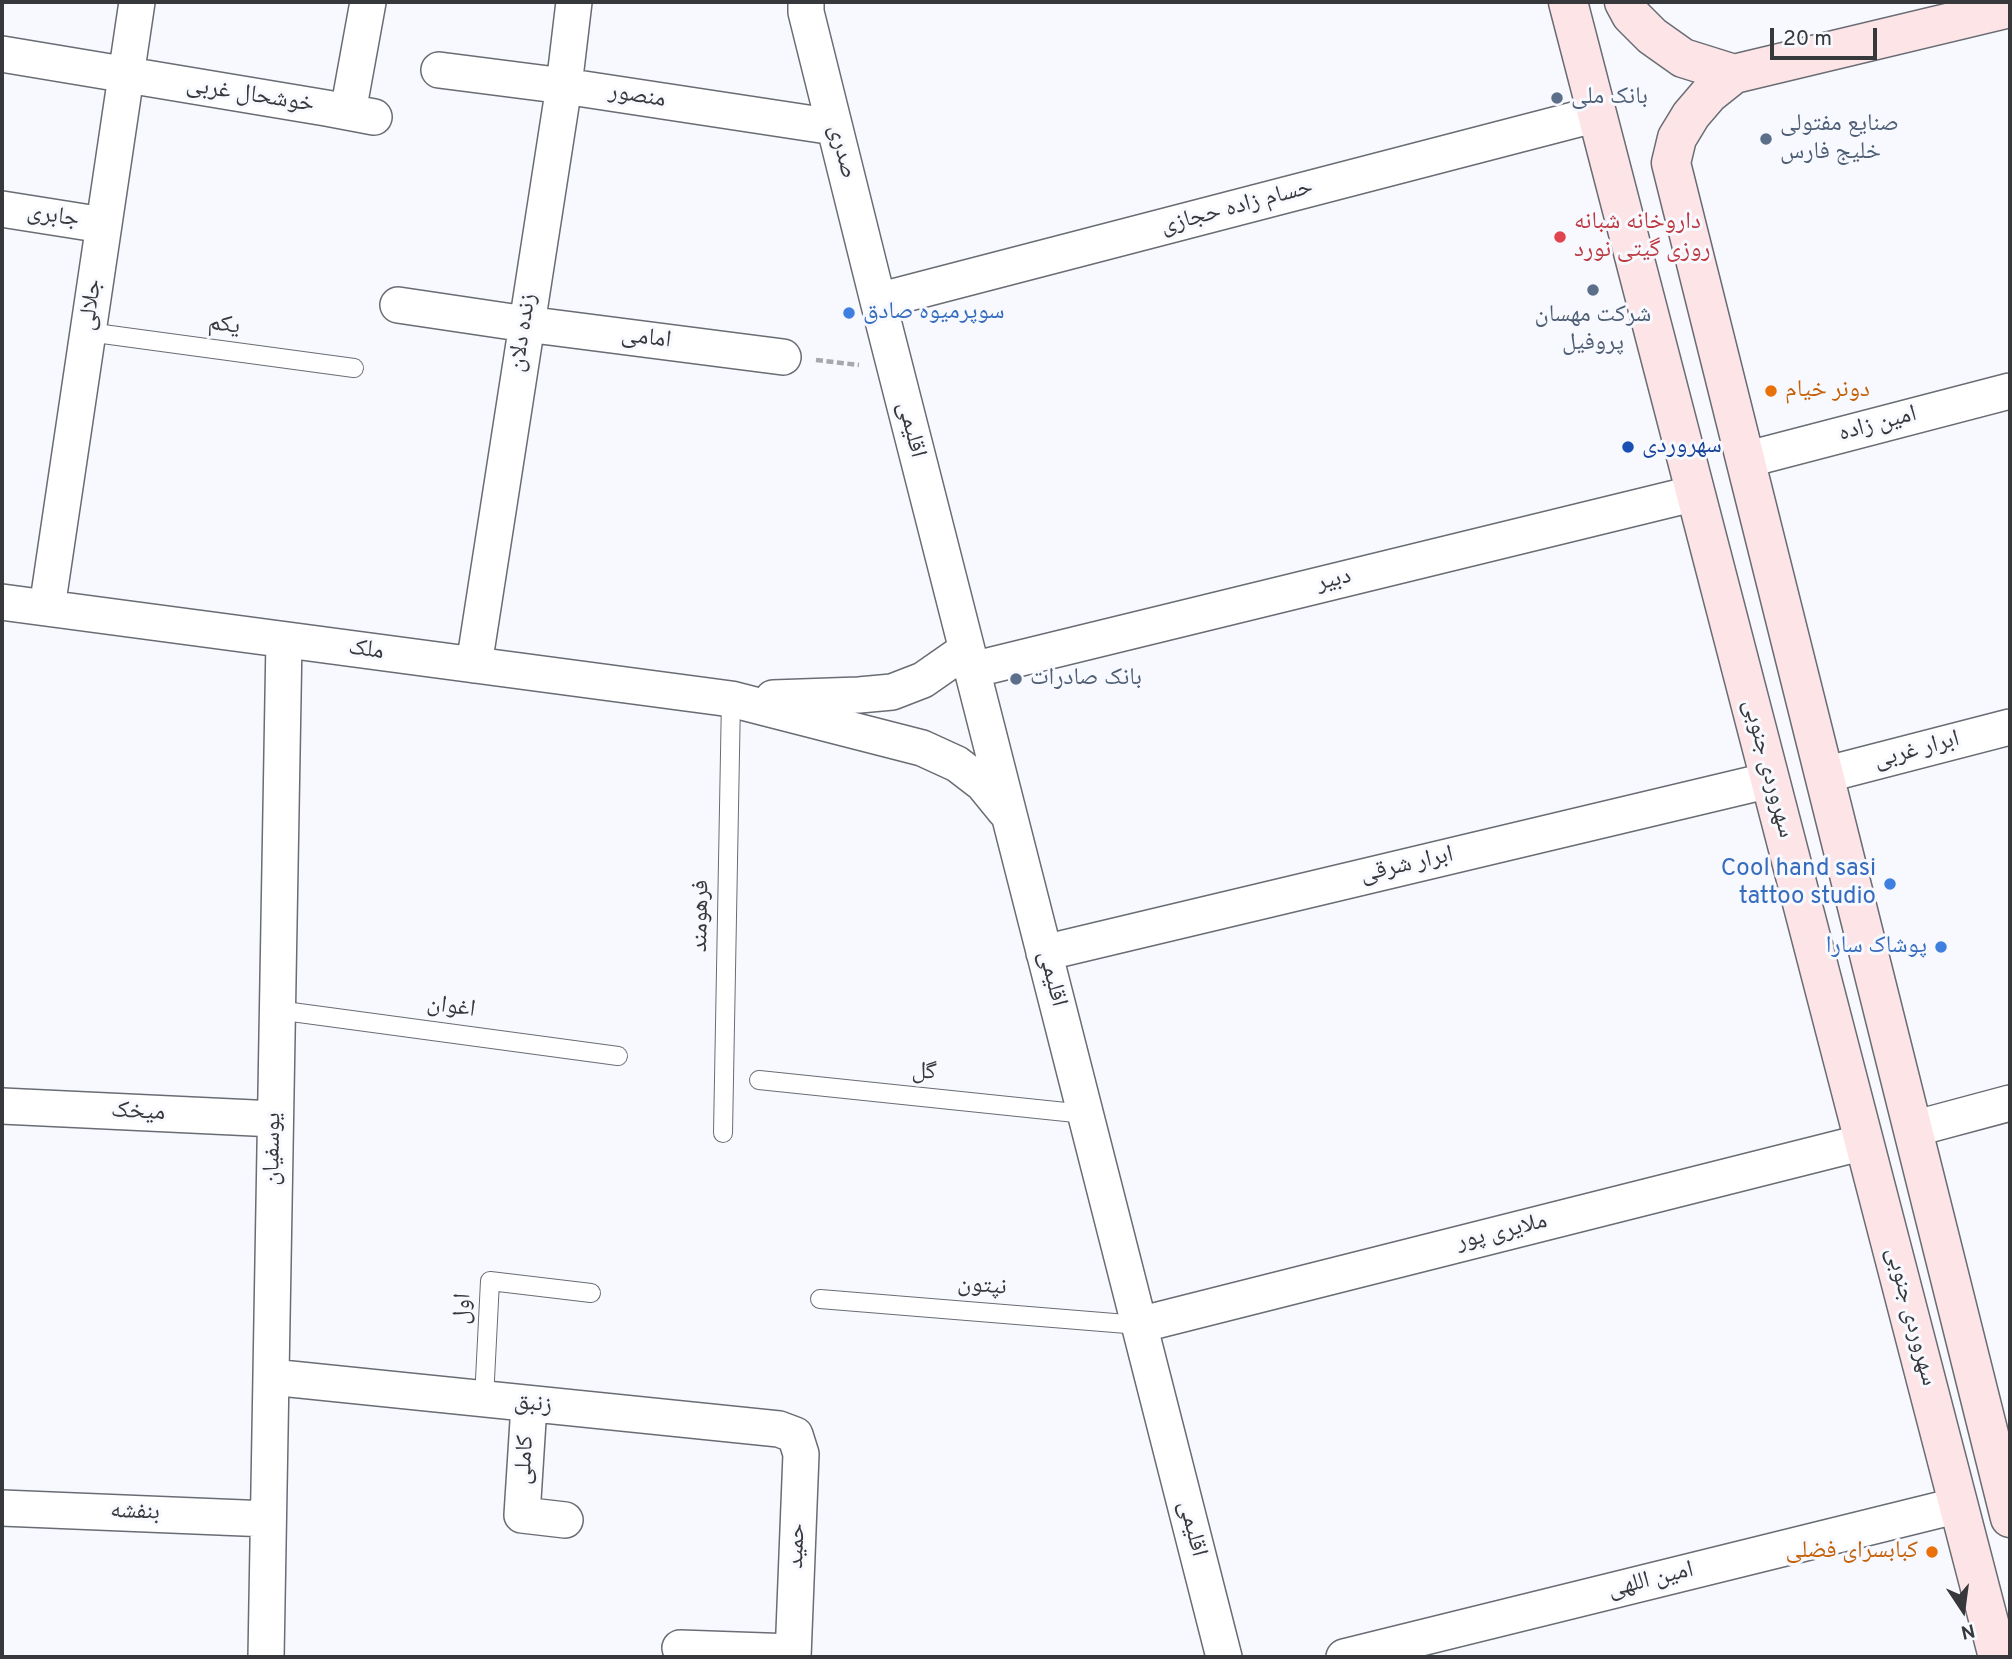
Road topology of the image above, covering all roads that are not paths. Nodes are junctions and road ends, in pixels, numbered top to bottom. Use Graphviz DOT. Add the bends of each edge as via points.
graph roads {
  1 [pos="137,2"];
  2 [pos="368,2"];
  3 [pos="574,2"];
  4 [pos="806,2"];
  5 [pos="1568,2"];
  6 [pos="1624,2"];
  7 [pos="2010,8"];
  8 [pos="2,54"];
  9 [pos="439,70"];
  10 [pos="1734,74"];
  11 [pos="125,76"];
  12 [pos="564,86"];
  13 [pos="1597,114"];
  14 [pos="834,127"];
  15 [pos="2,209"];
  16 [pos="103,225"];
  17 [pos="878,301"];
  18 [pos="398,305"];
  19 [pos="526,324"];
  20 [pos="88,332"];
  21 [pos="783,356"];
  22 [pos="354,368"];
  23 [pos="2010,391"];
  24 [pos="1745,460"];
  25 [pos="1696,493"];
  26 [pos="2,602"];
  27 [pos="47,608"];
  28 [pos="284,640"];
  29 [pos="969,660"];
  30 [pos="474,665"];
  31 [pos="731,699"];
  32 [pos="2010,727"];
  33 [pos="1824,775"];
  34 [pos="1770,780"];
  35 [pos="1009,817"];
  36 [pos="1044,953"];
  37 [pos="277,1010"];
  38 [pos="618,1056"];
  39 [pos="758,1080"];
  40 [pos="2010,1103"];
  41 [pos="2,1106"];
  42 [pos="1085,1114"];
  43 [pos="275,1119"];
  44 [pos="1913,1129"];
  45 [pos="723,1133"];
  46 [pos="1864,1142"];
  47 [pos="592,1293"];
  48 [pos="820,1299"];
  49 [pos="1139,1325"];
  50 [pos="271,1377"];
  51 [pos="484,1399"];
  52 [pos="529,1405"];
  53 [pos="795,1436"];
  54 [pos="1959,1505"];
  55 [pos="2,1508"];
  56 [pos="2010,1518"];
  57 [pos="268,1519"];
  58 [pos="565,1520"];
  59 [pos="680,1648"];
  60 [pos="793,1655"];
  61 [pos="266,1657"];
  62 [pos="1224,1657"];
  63 [pos="1344,1657"];
  64 [pos="1998,1657"];
  1 -- 11 [label="street, جلالی"];
  2 -- 11 [label="street, خوشحال غربی" via="361,115"];
  3 -- 12 [label="street, زنده دلان"];
  4 -- 14 [label="street, صدری"];
  5 -- 13 [label="main road, سهروردی جنوبی"];
  6 -- 10 [label="main road" via="1652,36 1683,58"];
  7 -- 10 [label="main road"];
  8 -- 11 [label="street, خوشحال غربی"];
  9 -- 12 [label="street, منصور"];
  10 -- 24 [label="main road, سهروردی جنوبی" via="1691,115 1677,138 1671,163"];
  11 -- 16 [label="street, جلالی"];
  12 -- 14 [label="street, منصور"];
  12 -- 19 [label="street, زنده دلان"];
  13 -- 17 [label="street, حسام زاده حجازی"];
  13 -- 25 [label="main road, سهروردی جنوبی"];
  14 -- 17 [label="street, صدری"];
  15 -- 16 [label="street, جابری"];
  16 -- 20 [label="street, جلالی"];
  17 -- 29 [label="street, اقلیمی"];
  18 -- 19 [label="street, امامی"];
  19 -- 21 [label="street, امامی"];
  19 -- 30 [label="street, زنده دلان"];
  20 -- 22 [label="lane, یکم"];
  20 -- 27 [label="street, جلالی"];
  23 -- 24 [label="street, امین زاده"];
  24 -- 33 [label="main road, سهروردی جنوبی"];
  25 -- 29 [label="street, دبیر"];
  25 -- 34 [label="main road, سهروردی جنوبی"];
  26 -- 27 [label="street, ملک"];
  27 -- 28 [label="street, ملک"];
  28 -- 30 [label="street, ملک"];
  28 -- 37 [label="street, یوسفیان"];
  29 -- 31 [label="street" via="892,692"];
  29 -- 35 [label="street, اقلیمی"];
  30 -- 31 [label="street, ملک"];
  31 -- 35 [label="street" via="922,748 957,764 983,784"];
  31 -- 45 [label="lane, فرهومند"];
  32 -- 33 [label="street, ابرار غربی"];
  33 -- 44 [label="main road, سهروردی جنوبی"];
  34 -- 36 [label="street, ابرار شرقی"];
  34 -- 46 [label="main road, سهروردی جنوبی"];
  35 -- 36 [label="street, اقلیمی"];
  36 -- 42 [label="street, اقلیمی"];
  37 -- 38 [label="lane, اغوان"];
  37 -- 43 [label="street, یوسفیان"];
  39 -- 42 [label="lane, گل"];
  40 -- 44 [label="street"];
  41 -- 43 [label="street, میخک"];
  42 -- 49 [label="street, اقلیمی"];
  43 -- 50 [label="street, یوسفیان"];
  44 -- 46 [label="main road"];
  44 -- 56 [label="main road, سهروردی جنوبی"];
  46 -- 49 [label="street, ملایری پور"];
  46 -- 54 [label="main road, سهروردی جنوبی"];
  47 -- 51 [label="lane, اول" via="490,1281"];
  48 -- 49 [label="lane, نپتون"];
  49 -- 62 [label="street, اقلیمی"];
  50 -- 51 [label="street, زنبق"];
  50 -- 57 [label="street, یوسفیان"];
  51 -- 52 [label="street, زنبق"];
  52 -- 53 [label="street, زنبق" via="779,1429"];
  52 -- 58 [label="street, کاملی" via="523,1515"];
  53 -- 60 [label="street, حمید" via="801,1454"];
  54 -- 63 [label="street, امین اللهی"];
  54 -- 64 [label="main road, سهروردی جنوبی"];
  55 -- 57 [label="street, بنفشه"];
  57 -- 61 [label="street, یوسفیان"];
  59 -- 60 [label="street"];
}
